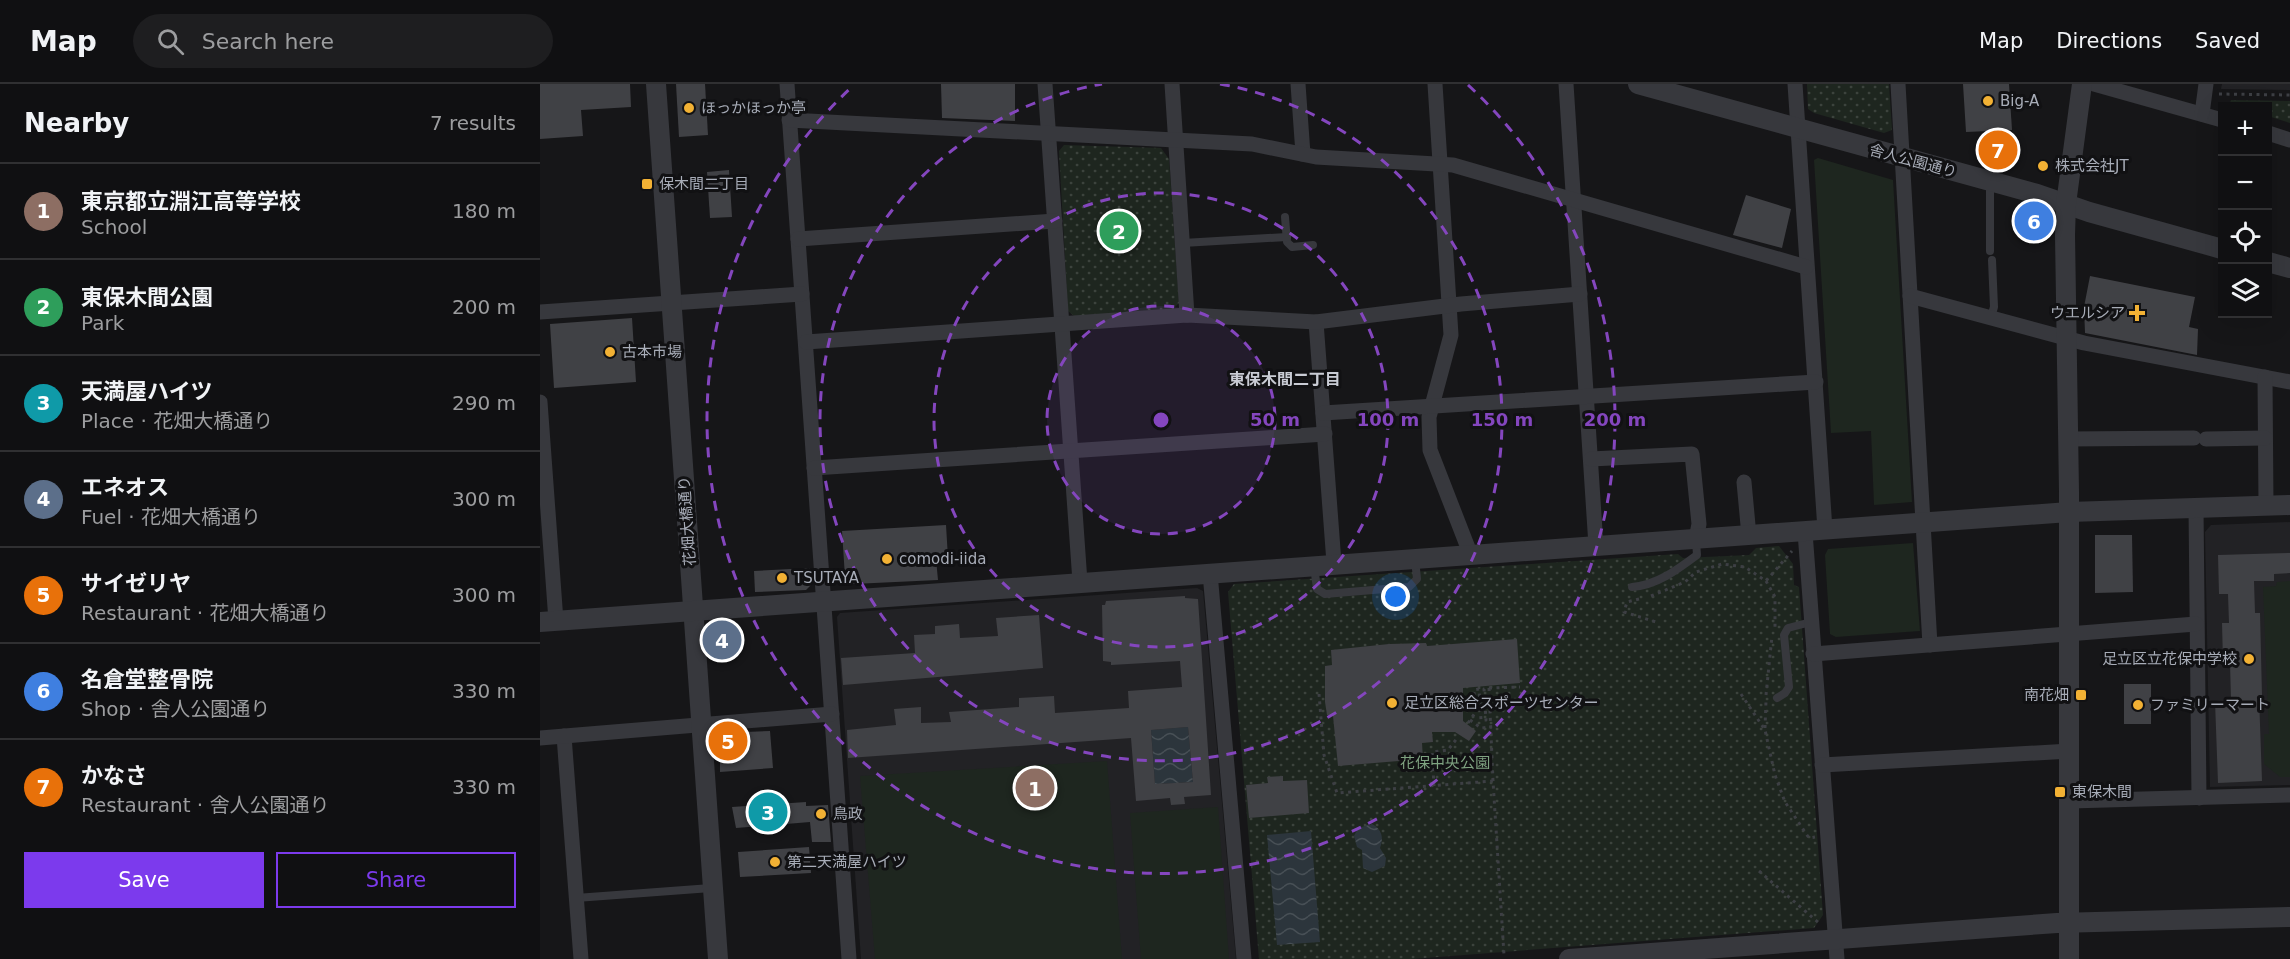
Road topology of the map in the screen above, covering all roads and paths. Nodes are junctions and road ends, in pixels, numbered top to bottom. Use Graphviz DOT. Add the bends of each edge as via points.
graph roads {
  1 [pos="656,84"];
  2 [pos="787,84"];
  3 [pos="1045,84"];
  4 [pos="1172,84"];
  5 [pos="1298,84"];
  6 [pos="1435,84"];
  7 [pos="1566,84"];
  8 [pos="1638,84"];
  9 [pos="1795,84"];
  10 [pos="1898,84"];
  11 [pos="2082,84"];
  12 [pos="2094,84"];
  13 [pos="2210,89"];
  14 [pos="2290,95"];
  15 [pos="2202,114"];
  16 [pos="2218,119"];
  17 [pos="789,120"];
  18 [pos="1798,129"];
  19 [pos="1048,134"];
  20 [pos="2272,134"];
  21 [pos="2290,140"];
  22 [pos="1176,141"];
  23 [pos="1303,154"];
  24 [pos="1903,159"];
  25 [pos="1440,164"];
  26 [pos="1990,182"];
  27 [pos="1574,200"];
  28 [pos="2066,204"];
  29 [pos="1285,217"];
  30 [pos="1055,221"];
  31 [pos="1287,237"];
  32 [pos="798,239"];
  33 [pos="1183,243"];
  34 [pos="1313,245"];
  35 [pos="2218,248"];
  36 [pos="2272,263"];
  37 [pos="1806,267"];
  38 [pos="2290,268"];
  39 [pos="802,294"];
  40 [pos="1580,294"];
  41 [pos="1910,296"];
  42 [pos="671,303"];
  43 [pos="1451,306"];
  44 [pos="540,312"];
  45 [pos="1187,315"];
  46 [pos="1991,317"];
  47 [pos="1316,322"];
  48 [pos="1062,325"];
  49 [pos="2068,337"];
  50 [pos="806,342"];
  51 [pos="2265,377"];
  52 [pos="1816,382"];
  53 [pos="2290,382"];
  54 [pos="1587,396"];
  55 [pos="1431,406"];
  56 [pos="540,412"];
  57 [pos="1323,413"];
  58 [pos="1325,434"];
  59 [pos="2265,438"];
  60 [pos="2068,439"];
  61 [pos="1070,449"];
  62 [pos="1591,459"];
  63 [pos="814,468"];
  64 [pos="1744,482"];
  65 [pos="2290,504"];
  66 [pos="2266,506"];
  67 [pos="2196,508"];
  68 [pos="2069,512"];
  69 [pos="544,517"];
  70 [pos="1925,523"];
  71 [pos="1825,530"];
  72 [pos="1749,536"];
  73 [pos="1696,539"];
  74 [pos="1800,540"];
  75 [pos="1596,546"];
  76 [pos="1470,553"];
  77 [pos="1415,557"];
  78 [pos="1334,563"];
  79 [pos="1314,565"];
  80 [pos="1210,573"];
  81 [pos="1766,581"];
  82 [pos="1080,582"];
  83 [pos="1632,587"];
  84 [pos="824,601"];
  85 [pos="694,610"];
  86 [pos="548,621"];
  87 [pos="1656,622"];
  88 [pos="1811,622"];
  89 [pos="2196,624"];
  90 [pos="2070,634"];
  91 [pos="1930,645"];
  92 [pos="1813,654"];
  93 [pos="1520,687"];
  94 [pos="1489,688"];
  95 [pos="1319,694"];
  96 [pos="1741,694"];
  97 [pos="1777,698"];
  98 [pos="832,714"];
  99 [pos="702,725"];
  100 [pos="1492,727"];
  101 [pos="1765,730"];
  102 [pos="564,736"];
  103 [pos="1458,737"];
  104 [pos="540,738"];
  105 [pos="2070,751"];
  106 [pos="1822,765"];
  107 [pos="1493,781"];
  108 [pos="1434,786"];
  109 [pos="2290,795"];
  110 [pos="2199,798"];
  111 [pos="2070,801"];
  112 [pos="1820,837"];
  113 [pos="1759,871"];
  114 [pos="713,888"];
  115 [pos="576,898"];
  116 [pos="2290,917"];
  117 [pos="2070,922"];
  118 [pos="1830,933"];
  119 [pos="1504,955"];
  120 [pos="581,959"];
  121 [pos="718,959"];
  122 [pos="849,959"];
  123 [pos="1244,959"];
  124 [pos="1569,959"];
  125 [pos="1837,959"];
  126 [pos="2069,959"];
  1 -- 42 [label="street, 花畑大橋通り"];
  2 -- 17 [label="street"];
  3 -- 19 [label="street"];
  4 -- 22 [label="street"];
  5 -- 23 [label="street"];
  6 -- 25 [label="street"];
  7 -- 27 [label="street"];
  8 -- 18 [label="street, 舎人公園通り"];
  9 -- 18 [label="street"];
  10 -- 24 [label="street"];
  11 -- 28 [label="street"];
  12 -- 15 [label="street"];
  13 -- 14 [label="path"];
  13 -- 15 [label="street"];
  15 -- 16 [label="street"];
  17 -- 19 [label="street"];
  17 -- 32 [label="street"];
  18 -- 24 [label="street, 舎人公園通り"];
  18 -- 37 [label="street"];
  19 -- 22 [label="street"];
  19 -- 30 [label="street"];
  20 -- 21 [label="street"];
  22 -- 23 [label="street" via="1252,144"];
  22 -- 33 [label="street"];
  23 -- 25 [label="street"];
  24 -- 26 [label="street, 舎人公園通り"];
  24 -- 41 [label="street"];
  25 -- 27 [label="street"];
  25 -- 43 [label="street"];
  26 -- 28 [label="street, 舎人公園通り"];
  26 -- 46 [label="lane" via="1994,307"];
  27 -- 37 [label="street"];
  27 -- 40 [label="street"];
  28 -- 35 [label="street, 舎人公園通り"];
  28 -- 49 [label="street"];
  29 -- 31 [label="lane"];
  30 -- 32 [label="street"];
  30 -- 48 [label="street"];
  31 -- 33 [label="lane"];
  31 -- 34 [label="lane" via="1292,247"];
  32 -- 39 [label="street"];
  33 -- 45 [label="street"];
  36 -- 38 [label="street"];
  37 -- 52 [label="street"];
  39 -- 42 [label="street"];
  39 -- 50 [label="street"];
  40 -- 43 [label="street"];
  40 -- 54 [label="street"];
  41 -- 46 [label="street"];
  41 -- 70 [label="street"];
  42 -- 44 [label="street"];
  42 -- 85 [label="street, 花畑大橋通り"];
  43 -- 47 [label="street"];
  43 -- 55 [label="street" via="1451,335"];
  45 -- 47 [label="street"];
  45 -- 48 [label="street"];
  46 -- 49 [label="street"];
  47 -- 57 [label="street"];
  48 -- 50 [label="street"];
  48 -- 61 [label="street"];
  49 -- 51 [label="street"];
  49 -- 60 [label="street"];
  50 -- 63 [label="street"];
  51 -- 53 [label="street"];
  51 -- 59 [label="street"];
  52 -- 54 [label="street"];
  52 -- 71 [label="street"];
  54 -- 55 [label="street"];
  54 -- 62 [label="street"];
  55 -- 57 [label="street"];
  55 -- 76 [label="street" via="1427,435 1430,450"];
  56 -- 69 [label="street"];
  57 -- 58 [label="street"];
  58 -- 61 [label="street"];
  58 -- 78 [label="street"];
  59 -- 60 [label="street"];
  59 -- 66 [label="street"];
  60 -- 68 [label="street"];
  61 -- 63 [label="street"];
  61 -- 82 [label="street"];
  62 -- 73 [label="street" via="1692,454 1699,524"];
  62 -- 75 [label="street"];
  63 -- 84 [label="street"];
  64 -- 72 [label="street"];
  65 -- 66 [label="street"];
  66 -- 67 [label="street"];
  67 -- 68 [label="street"];
  67 -- 89 [label="street"];
  68 -- 70 [label="street"];
  68 -- 90 [label="street"];
  69 -- 86 [label="street"];
  70 -- 71 [label="street"];
  70 -- 91 [label="street"];
  71 -- 74 [label="street"];
  72 -- 73 [label="street"];
  72 -- 74 [label="street"];
  73 -- 75 [label="street"];
  73 -- 83 [label="lane" via="1697,555 1651,584"];
  74 -- 81 [label="path"];
  74 -- 88 [label="street"];
  75 -- 76 [label="street"];
  76 -- 77 [label="street"];
  77 -- 78 [label="street"];
  77 -- 79 [label="lane" via="1417,579 1409,587 1325,594 1317,590"];
  78 -- 79 [label="street"];
  79 -- 80 [label="street"];
  80 -- 82 [label="street"];
  80 -- 123 [label="street"];
  81 -- 87 [label="path" via="1745,567 1722,564 1696,572 1665,593 1627,602 1624,612"];
  81 -- 101 [label="path" via="1777,611 1767,670"];
  82 -- 84 [label="street"];
  84 -- 85 [label="street"];
  84 -- 98 [label="street"];
  85 -- 86 [label="street"];
  85 -- 99 [label="street, 花畑大橋通り"];
  88 -- 92 [label="street"];
  88 -- 97 [label="lane" via="1788,628 1784,635 1789,687"];
  89 -- 90 [label="street"];
  89 -- 110 [label="street"];
  90 -- 91 [label="street"];
  90 -- 105 [label="street"];
  91 -- 92 [label="street"];
  92 -- 106 [label="street"];
  93 -- 94 [label="path"];
  94 -- 100 [label="path"];
  94 -- 100 [label="path" via="1484,689 1486,720 1482,720 1479,689 1474,690 1475,713 1469,721 1481,728"];
  95 -- 108 [label="path" via="1324,755 1337,793"];
  96 -- 101 [label="path"];
  98 -- 99 [label="street"];
  98 -- 122 [label="street"];
  99 -- 102 [label="street"];
  99 -- 114 [label="street, 花畑大橋通り"];
  100 -- 107 [label="path"];
  101 -- 112 [label="path" via="1785,802 1809,837"];
  102 -- 104 [label="street"];
  102 -- 115 [label="street"];
  103 -- 108 [label="path" via="1448,750 1432,752"];
  105 -- 106 [label="street"];
  105 -- 111 [label="street"];
  106 -- 118 [label="street"];
  107 -- 108 [label="path"];
  107 -- 119 [label="path"];
  109 -- 110 [label="street"];
  110 -- 111 [label="street"];
  111 -- 117 [label="street"];
  113 -- 118 [label="path"];
  114 -- 115 [label="lane"];
  114 -- 121 [label="street, 花畑大橋通り"];
  115 -- 120 [label="street"];
  116 -- 117 [label="street"];
  117 -- 118 [label="street"];
  117 -- 126 [label="street"];
  118 -- 124 [label="street"];
  118 -- 125 [label="street"];
}
